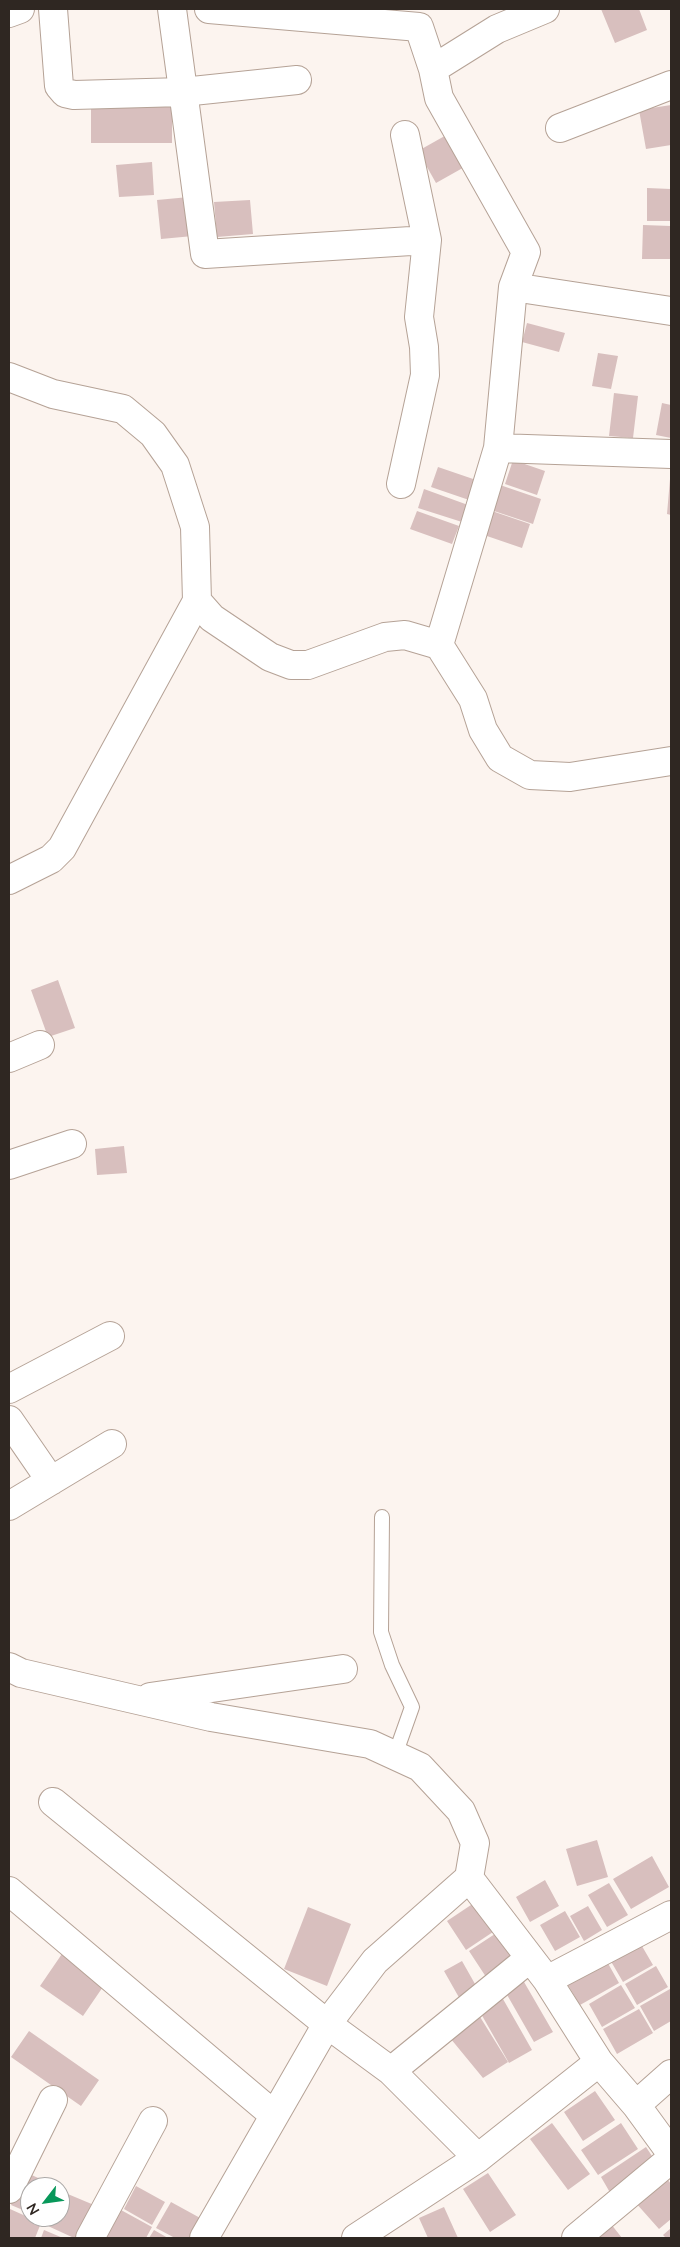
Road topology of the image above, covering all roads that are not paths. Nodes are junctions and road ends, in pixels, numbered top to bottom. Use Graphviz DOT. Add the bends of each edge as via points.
graph roads {
  1 [pos="20,9"];
  2 [pos="52,9"];
  3 [pos="172,9"];
  4 [pos="208,9"];
  5 [pos="545,9"];
  6 [pos="9,13"];
  7 [pos="492,19"];
  8 [pos="433,69"];
  9 [pos="296,80"];
  10 [pos="671,85"];
  11 [pos="183,92"];
  12 [pos="560,128"];
  13 [pos="405,135"];
  14 [pos="426,240"];
  15 [pos="513,287"];
  16 [pos="671,311"];
  17 [pos="9,377"];
  18 [pos="498,448"];
  19 [pos="671,454"];
  20 [pos="401,484"];
  21 [pos="198,601"];
  22 [pos="439,646"];
  23 [pos="671,762"];
  24 [pos="9,880"];
  25 [pos="40,1045"];
  26 [pos="9,1058"];
  27 [pos="72,1144"];
  28 [pos="9,1165"];
  29 [pos="110,1336"];
  30 [pos="9,1389"];
  31 [pos="9,1420"];
  32 [pos="112,1444"];
  33 [pos="51,1481"];
  34 [pos="9,1506"];
  35 [pos="382,1518"];
  36 [pos="9,1667"];
  37 [pos="343,1669"];
  38 [pos="139,1700"];
  39 [pos="395,1755"];
  40 [pos="53,1802"];
  41 [pos="469,1878"];
  42 [pos="9,1891"];
  43 [pos="671,1915"];
  44 [pos="530,1958"];
  45 [pos="546,1980"];
  46 [pos="326,2024"];
  47 [pos="599,2062"];
  48 [pos="391,2071"];
  49 [pos="671,2074"];
  50 [pos="53,2100"];
  51 [pos="636,2105"];
  52 [pos="274,2115"];
  53 [pos="153,2121"];
  54 [pos="671,2152"];
  55 [pos="478,2158"];
  56 [pos="671,2159"];
  57 [pos="9,2189"];
  58 [pos="90,2238"];
  59 [pos="204,2238"];
  60 [pos="356,2238"];
  61 [pos="576,2238"];
  1 -- 6 [label="street"];
  2 -- 11 [label="street" via="59,86 65,93"];
  3 -- 11 [label="street"];
  4 -- 8 [label="street" via="420,27"];
  5 -- 7 [label="street"];
  7 -- 8 [label="street"];
  8 -- 15 [label="street" via="438,98 526,252"];
  9 -- 11 [label="street"];
  10 -- 12 [label="street"];
  11 -- 14 [label="street" via="205,254"];
  13 -- 14 [label="street"];
  14 -- 20 [label="street" via="419,317 425,375"];
  15 -- 16 [label="street"];
  15 -- 18 [label="street"];
  17 -- 21 [label="street" via="53,394 123,409 153,434 175,465 195,527"];
  18 -- 19 [label="street"];
  18 -- 22 [label="street"];
  21 -- 22 [label="street" via="212,618 270,657 291,665 308,664 385,637 405,635"];
  21 -- 24 [label="street" via="62,848 52,859"];
  22 -- 23 [label="street" via="473,699 483,730 500,758 530,776 570,777"];
  25 -- 26 [label="street"];
  27 -- 28 [label="street"];
  29 -- 30 [label="street"];
  31 -- 33 [label="street"];
  32 -- 33 [label="street"];
  33 -- 34 [label="street"];
  35 -- 39 [label="lane" via="381,1632 412,1707"];
  36 -- 38 [label="street" via="21,1673"];
  37 -- 38 [label="street"];
  38 -- 39 [label="street" via="370,1744"];
  39 -- 41 [label="street" via="420,1767 461,1811 475,1843"];
  40 -- 46 [label="street"];
  41 -- 44 [label="street"];
  41 -- 46 [label="street" via="375,1961"];
  42 -- 52 [label="street"];
  43 -- 45 [label="street"];
  44 -- 45 [label="street"];
  44 -- 48 [label="street"];
  45 -- 47 [label="street"];
  46 -- 48 [label="street"];
  46 -- 52 [label="street"];
  47 -- 51 [label="street"];
  47 -- 55 [label="street"];
  48 -- 55 [label="street"];
  49 -- 51 [label="street"];
  50 -- 57 [label="street"];
  51 -- 54 [label="street"];
  52 -- 59 [label="street"];
  53 -- 58 [label="street"];
  55 -- 60 [label="street"];
  56 -- 61 [label="street"];
}
